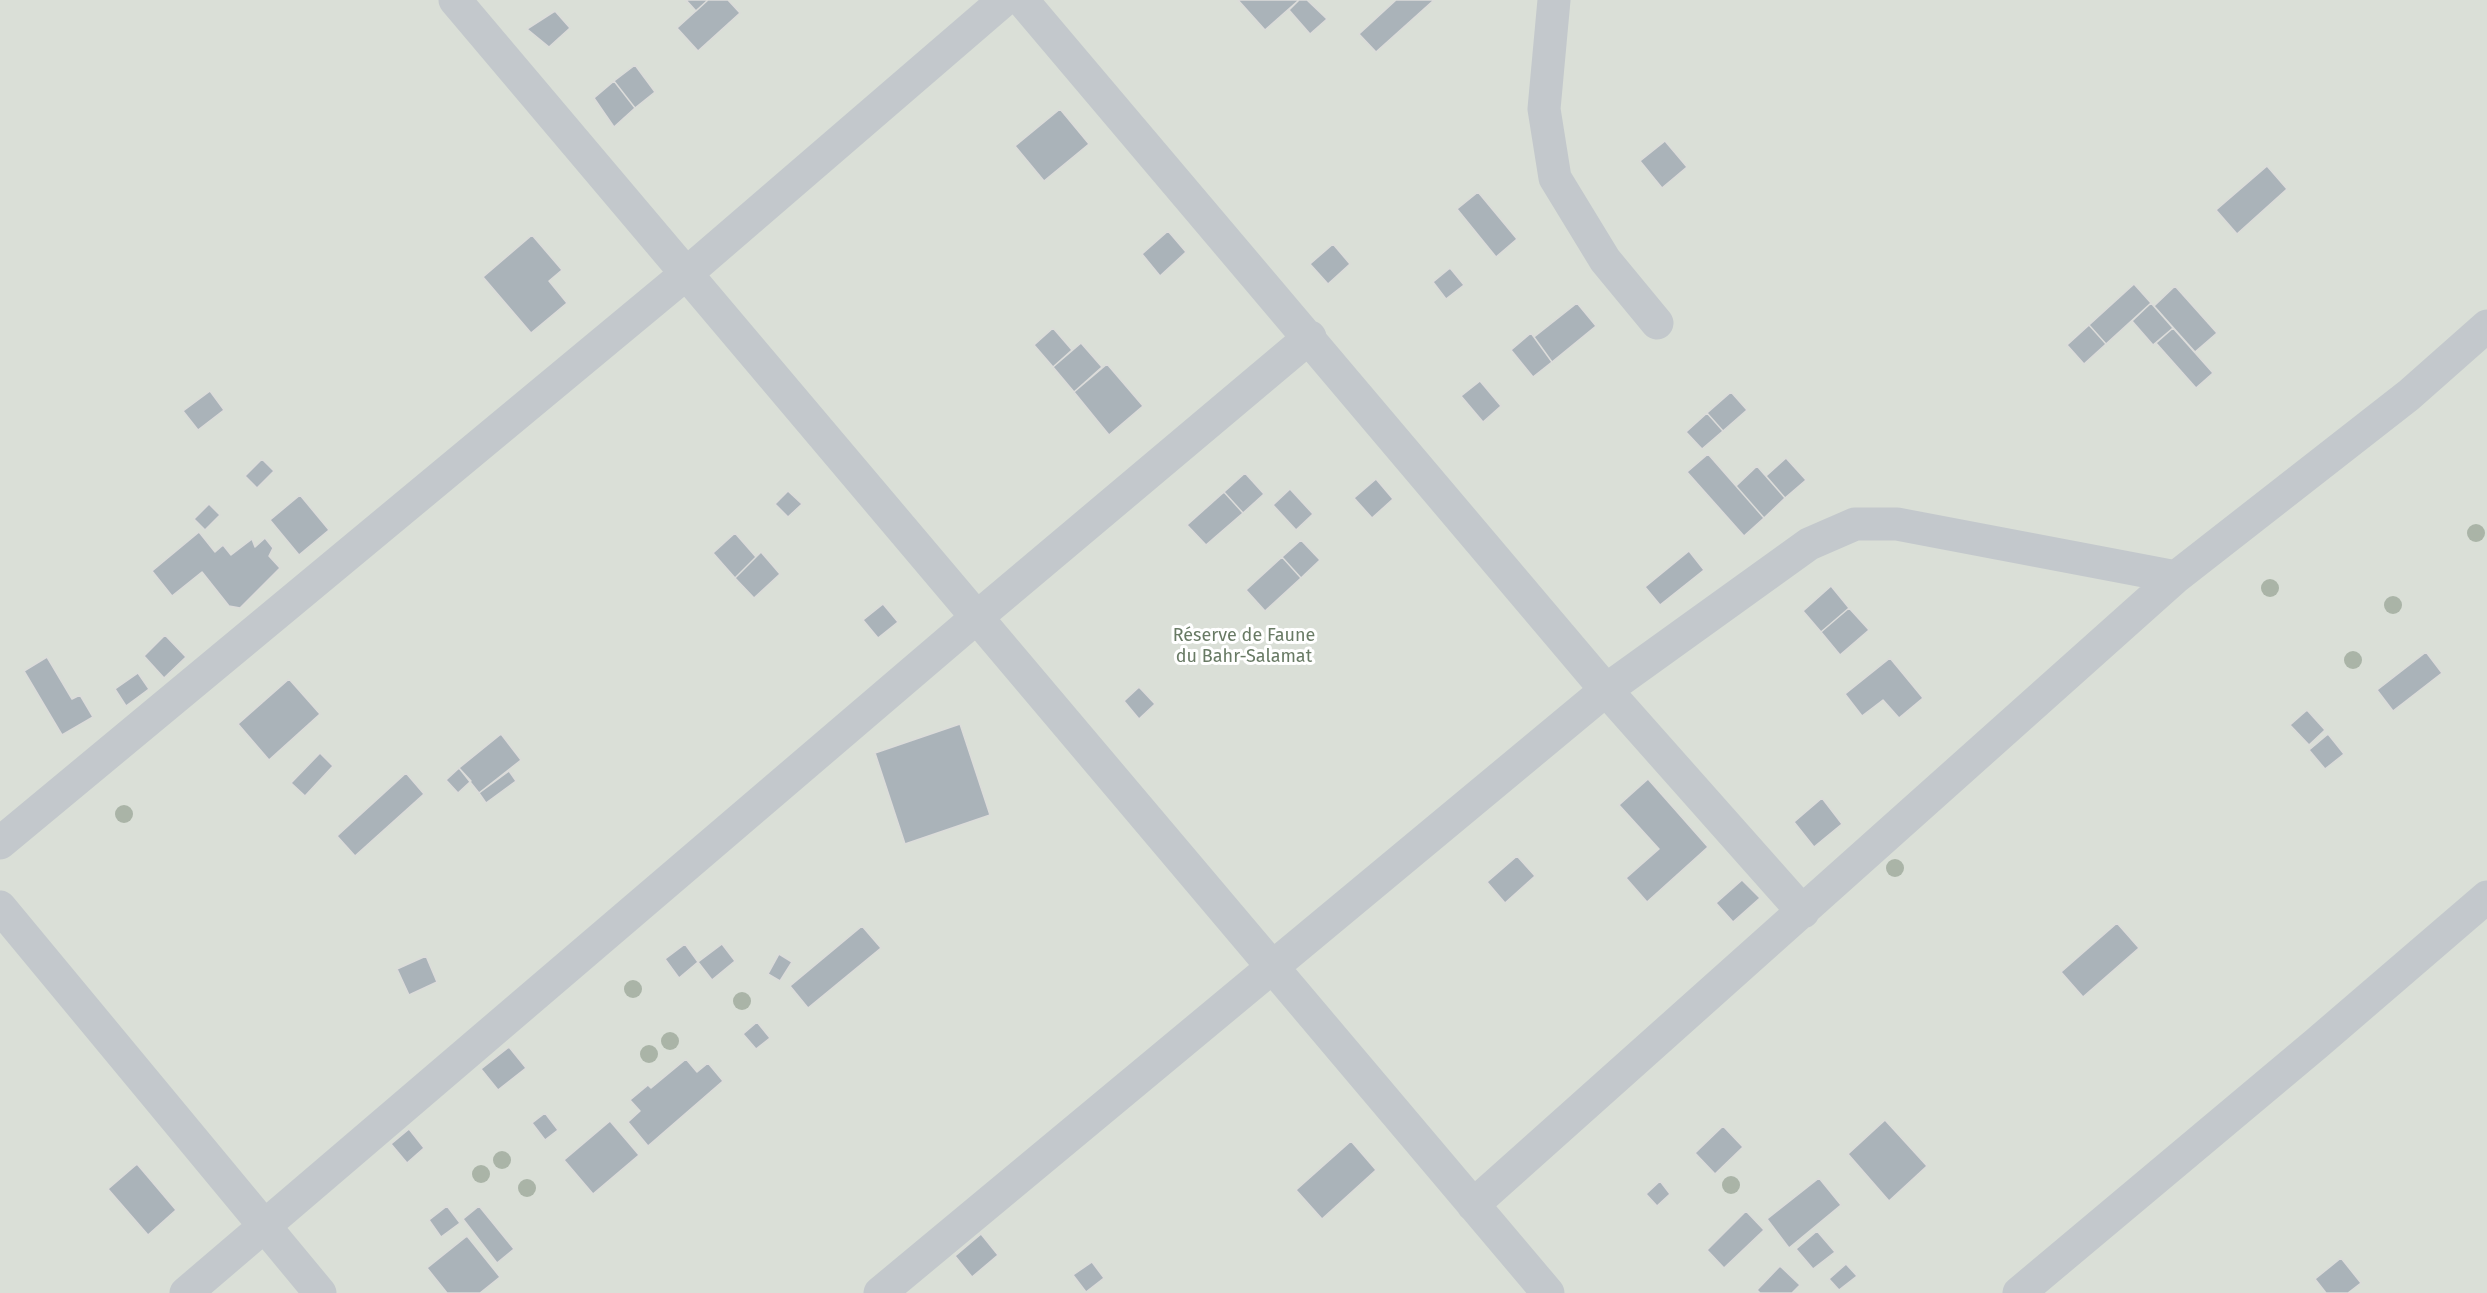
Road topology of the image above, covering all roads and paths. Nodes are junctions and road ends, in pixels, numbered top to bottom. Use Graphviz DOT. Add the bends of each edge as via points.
graph roads {
  1 [pos="455,0"];
  2 [pos="1004,0"];
  3 [pos="1022,0"];
  4 [pos="1554,0"];
  5 [pos="687,273"];
  6 [pos="1657,323"];
  7 [pos="2487,326"];
  8 [pos="1310,337"];
  9 [pos="2176,577"];
  10 [pos="976,618"];
  11 [pos="1606,690"];
  12 [pos="0,843"];
  13 [pos="2487,897"];
  14 [pos="0,907"];
  15 [pos="1803,912"];
  16 [pos="1275,968"];
  17 [pos="1473,1205"];
  18 [pos="264,1228"];
  19 [pos="186,1293"];
  20 [pos="320,1293"];
  21 [pos="880,1293"];
  22 [pos="1548,1293"];
  23 [pos="2019,1293"];
  1 -- 5 [label="street"];
  2 -- 5 [label="street"];
  3 -- 8 [label="street"];
  4 -- 6 [label="street" via="1544,109 1555,178 1605,260"];
  5 -- 10 [label="street"];
  5 -- 12 [label="street"];
  7 -- 9 [label="street" via="2409,395"];
  8 -- 10 [label="street"];
  8 -- 11 [label="street"];
  9 -- 11 [label="street" via="1897,524 1855,524 1809,544"];
  9 -- 15 [label="street"];
  10 -- 16 [label="street"];
  10 -- 18 [label="street"];
  11 -- 15 [label="street"];
  11 -- 16 [label="street"];
  13 -- 23 [label="street"];
  14 -- 18 [label="street"];
  15 -- 17 [label="street"];
  16 -- 17 [label="street"];
  16 -- 21 [label="street"];
  17 -- 22 [label="street"];
  18 -- 19 [label="street"];
  18 -- 20 [label="street"];
}
